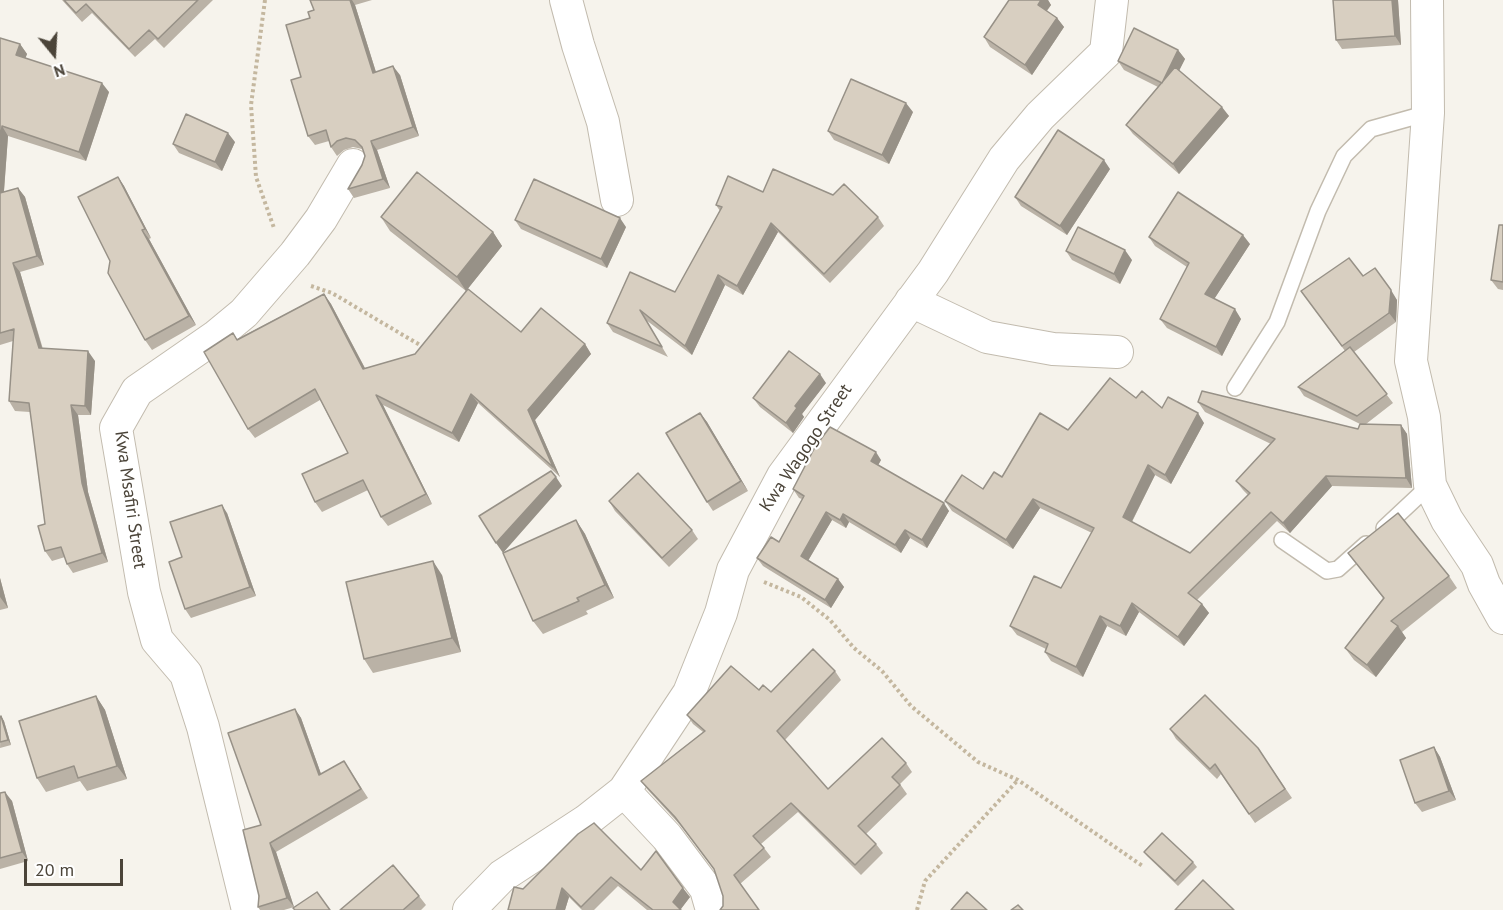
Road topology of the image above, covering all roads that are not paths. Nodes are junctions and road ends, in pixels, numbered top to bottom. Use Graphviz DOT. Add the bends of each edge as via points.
graph roads {
  1 [pos="566,0"];
  2 [pos="1112,0"];
  3 [pos="1427,0"];
  4 [pos="1428,114"];
  5 [pos="353,165"];
  6 [pos="617,200"];
  7 [pos="911,300"];
  8 [pos="1117,352"];
  9 [pos="1235,388"];
  10 [pos="1430,485"];
  11 [pos="1282,540"];
  12 [pos="1503,618"];
  13 [pos="624,790"];
  14 [pos="248,910"];
  15 [pos="469,910"];
  16 [pos="712,910"];
  1 -- 6 [label="street" via="603,122"];
  2 -- 7 [label="street, Kwa Wagogo Street" via="1106,52 1040,116 1004,159"];
  3 -- 4 [label="street"];
  4 -- 9 [label="lane" via="1371,129 1344,156 1318,211 1276,322"];
  4 -- 10 [label="street" via="1411,361 1424,417"];
  5 -- 14 [label="street, Kwa Msafiri Street" via="321,219 244,313 137,391 116,428 149,611 157,640 186,674"];
  7 -- 8 [label="street" via="987,338 1053,349"];
  7 -- 13 [label="street, Kwa Wagogo Street" via="783,476 732,570 721,613 689,693"];
  10 -- 11 [label="lane" via="1338,569 1320,569"];
  10 -- 12 [label="street"];
  13 -- 15 [label="street, Kwa Wagogo Street" via="586,821 502,876"];
  13 -- 16 [label="street" via="667,837 706,889"];
}
